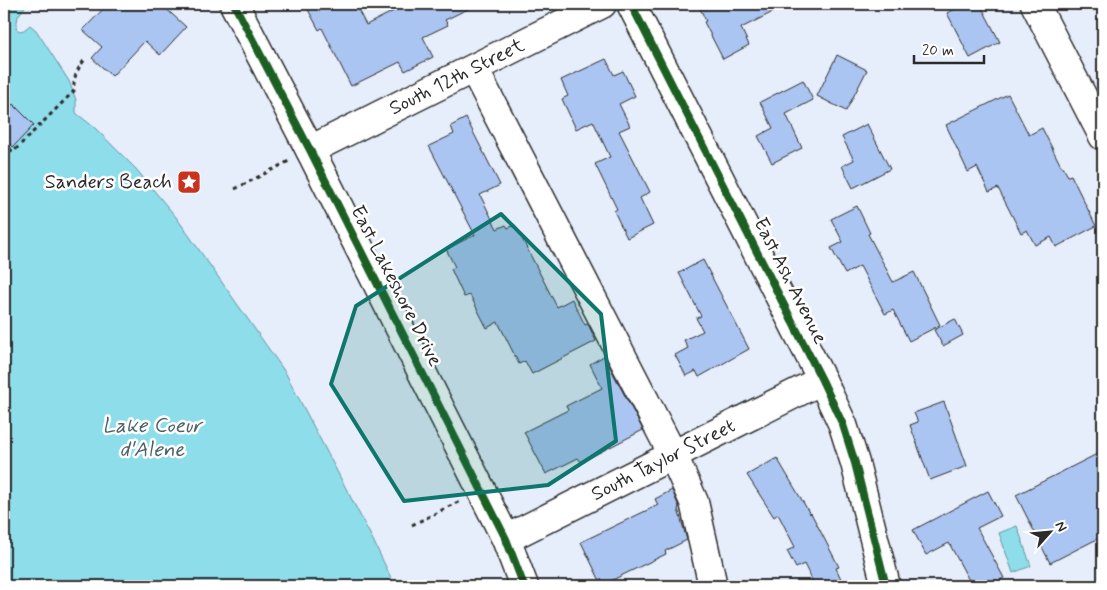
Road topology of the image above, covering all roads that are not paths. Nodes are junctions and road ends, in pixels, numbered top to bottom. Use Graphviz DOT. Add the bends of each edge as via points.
graph roads {
  1 [pos="234,4"];
  2 [pos="602,4"];
  3 [pos="631,4"];
  4 [pos="1035,4"];
  5 [pos="474,68"];
  6 [pos="1103,136"];
  7 [pos="310,150"];
  8 [pos="822,380"];
  9 [pos="673,455"];
  10 [pos="506,539"];
  11 [pos="524,586"];
  12 [pos="713,586"];
  13 [pos="886,586"];
  1 -- 7 [label="street, East Lakeshore Drive"];
  2 -- 5 [label="street, South 12th Street"];
  3 -- 8 [label="street, East Ash Avenue"];
  4 -- 6 [label="street"];
  5 -- 7 [label="street, South 12th Street"];
  5 -- 9 [label="street"];
  7 -- 10 [label="street, East Lakeshore Drive"];
  8 -- 9 [label="street, South Taylor Street"];
  8 -- 13 [label="street, East Ash Avenue" via="843,425 855,463"];
  9 -- 10 [label="street, South Taylor Street"];
  9 -- 12 [label="street" via="694,502"];
  10 -- 11 [label="street, East Lakeshore Drive"];
}
